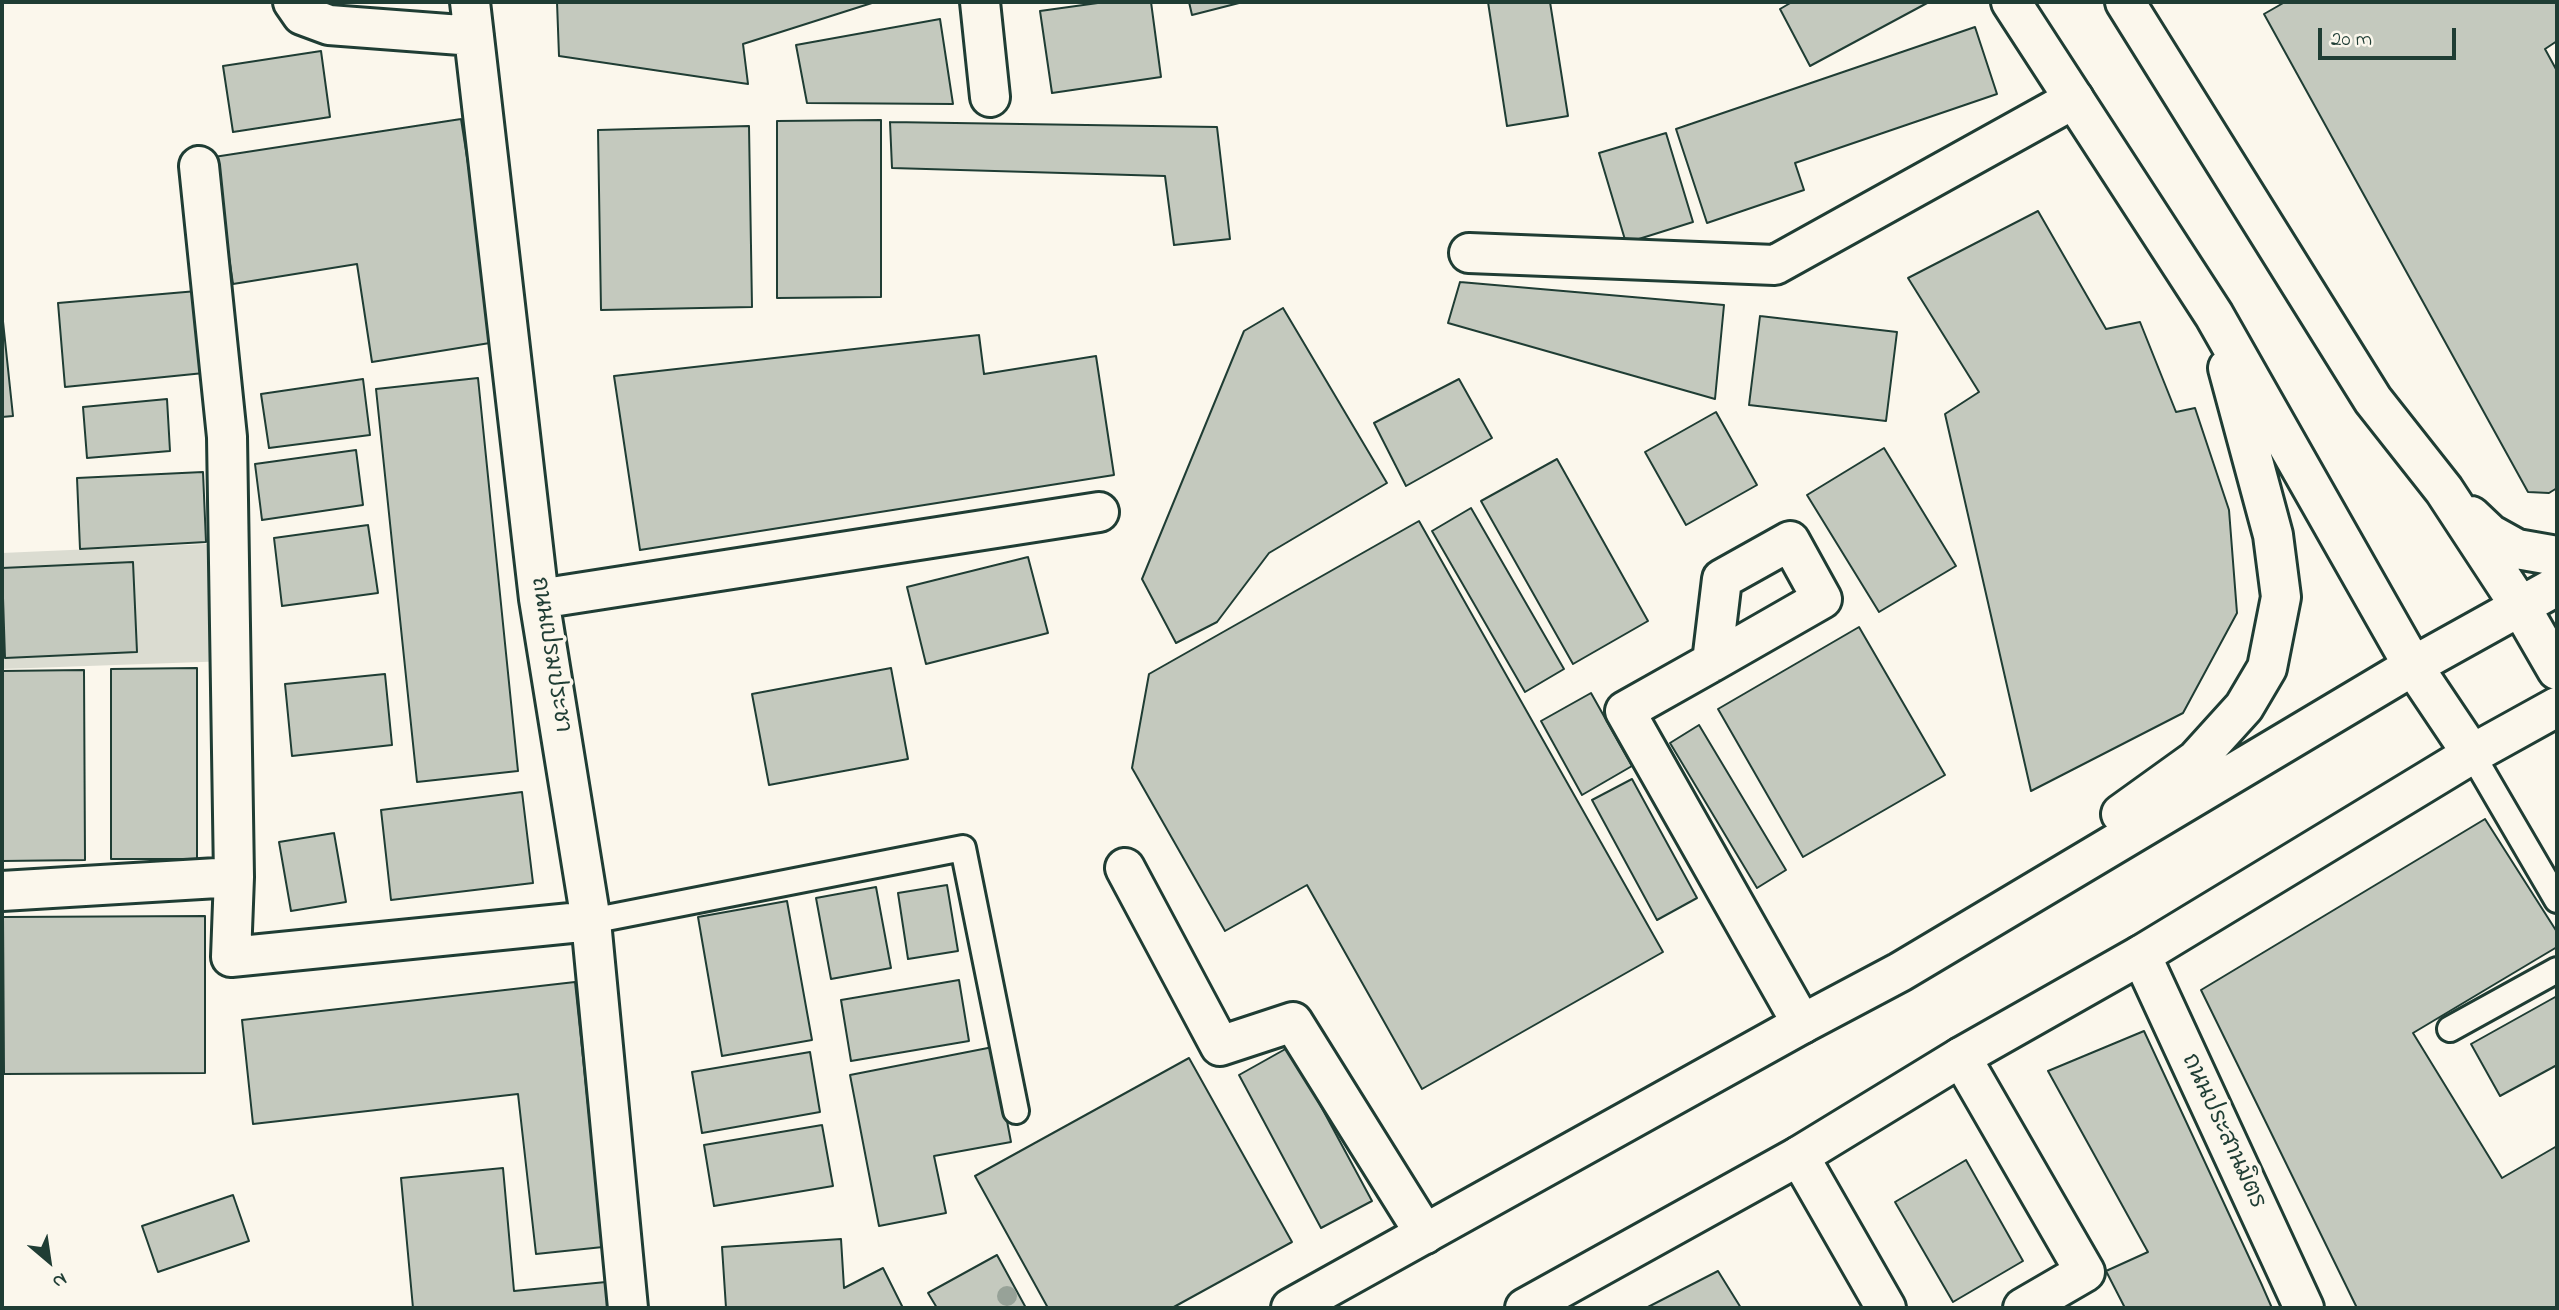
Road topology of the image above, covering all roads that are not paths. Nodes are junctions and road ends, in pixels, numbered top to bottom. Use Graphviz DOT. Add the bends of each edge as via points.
graph roads {
  1 [pos="293,2"];
  2 [pos="980,2"];
  3 [pos="2011,2"];
  4 [pos="2125,2"];
  5 [pos="472,19"];
  6 [pos="990,97"];
  7 [pos="2074,99"];
  8 [pos="199,166"];
  9 [pos="1469,253"];
  10 [pos="2214,315"];
  11 [pos="2444,490"];
  12 [pos="1099,512"];
  13 [pos="2557,556"];
  14 [pos="2557,586"];
  15 [pos="539,599"];
  16 [pos="2520,606"];
  17 [pos="1712,662"];
  18 [pos="2413,666"];
  19 [pos="2557,670"];
  20 [pos="2557,707"];
  21 [pos="2472,754"];
  22 [pos="1125,867"];
  23 [pos="234,877"];
  24 [pos="2,891"];
  25 [pos="2557,900"];
  26 [pos="592,922"];
  27 [pos="2141,955"];
  28 [pos="2557,971"];
  29 [pos="1900,972"];
  30 [pos="1802,1024"];
  31 [pos="2450,1029"];
  32 [pos="1961,1057"];
  33 [pos="1016,1111"];
  34 [pos="1799,1156"];
  35 [pos="1425,1234"];
  36 [pos="628,1308"];
  37 [pos="1291,1308"];
  38 [pos="1525,1308"];
  39 [pos="1886,1308"];
  40 [pos="2024,1308"];
  41 [pos="2304,1308"];
  1 -- 5 [label="street" via="302,15 329,24"];
  2 -- 6 [label="street"];
  3 -- 7 [label="street"];
  4 -- 11 [label="street" via="2373,400"];
  5 -- 15 [label="street, ถนนเปรมประชา"];
  7 -- 9 [label="street" via="1775,265"];
  7 -- 10 [label="street"];
  8 -- 23 [label="street" via="227,438"];
  10 -- 18 [label="street"];
  10 -- 29 [label="street" via="2273,535 2281,597 2267,668 2244,708 2196,760"];
  11 -- 13 [label="street" via="2490,534 2517,549"];
  11 -- 16 [label="street"];
  12 -- 15 [label="street"];
  14 -- 16 [label="street"];
  15 -- 26 [label="street, ถนนเปรมประชา"];
  16 -- 18 [label="street"];
  16 -- 19 [label="street"];
  17 -- 30 [label="street" via="1625,711"];
  18 -- 21 [label="street"];
  18 -- 29 [label="street"];
  20 -- 21 [label="street"];
  21 -- 25 [label="lane"];
  21 -- 27 [label="street"];
  22 -- 35 [label="street" via="1220,1046 1293,1022"];
  23 -- 24 [label="street"];
  23 -- 26 [label="street" via="231,957"];
  26 -- 33 [label="lane" via="963,848"];
  26 -- 36 [label="street, ถนนเปรมประชา"];
  27 -- 32 [label="street"];
  27 -- 41 [label="street, ถนนประสานมิตร"];
  28 -- 31 [label="lane"];
  29 -- 30 [label="street"];
  30 -- 35 [label="street"];
  32 -- 34 [label="street"];
  32 -- 40 [label="street" via="2085,1272"];
  34 -- 38 [label="street"];
  34 -- 39 [label="street"];
  35 -- 37 [label="street"];
}
